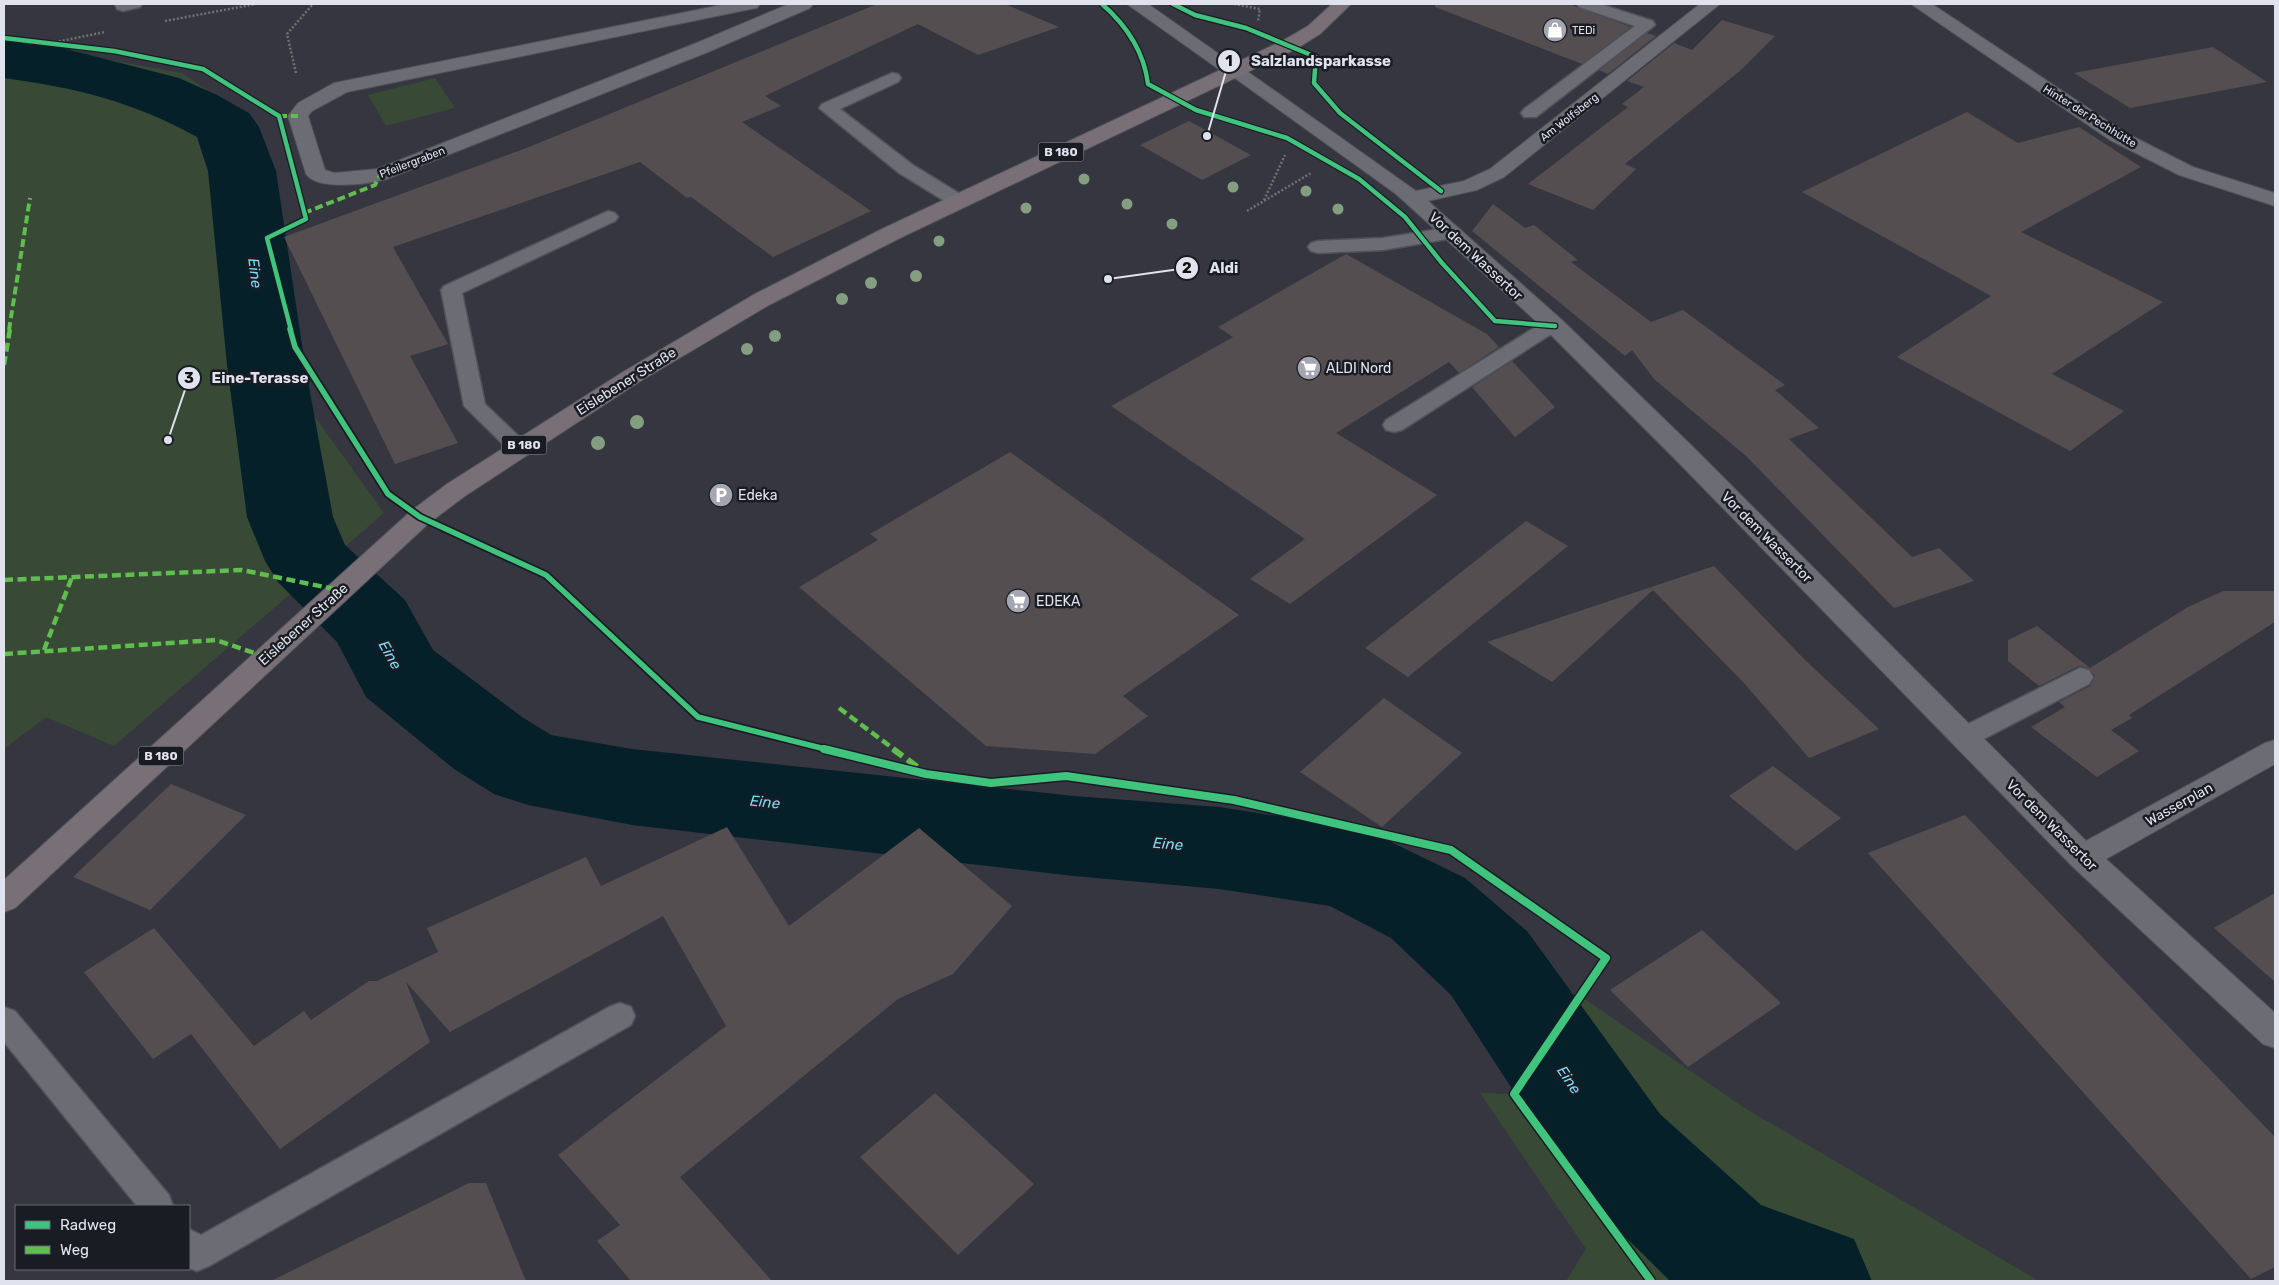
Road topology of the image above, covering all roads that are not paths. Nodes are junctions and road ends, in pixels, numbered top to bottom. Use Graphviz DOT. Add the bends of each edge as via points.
graph roads {
  1 [pos="123,4"];
  2 [pos="134,4"];
  3 [pos="751,4"];
  4 [pos="804,4"];
  5 [pos="1136,4"];
  6 [pos="1342,4"];
  7 [pos="1585,4"];
  8 [pos="1711,4"];
  9 [pos="1920,4"];
  10 [pos="1234,71"];
  11 [pos="892,78"];
  12 [pos="1530,113"];
  13 [pos="1412,198"];
  14 [pos="2275,200"];
  15 [pos="958,201"];
  16 [pos="608,218"];
  17 [pos="1452,233"];
  18 [pos="1318,247"];
  19 [pos="1555,326"];
  20 [pos="1394,425"];
  21 [pos="520,448"];
  22 [pos="2080,677"];
  23 [pos="1964,737"];
  24 [pos="2275,751"];
  25 [pos="2083,857"];
  26 [pos="4,899"];
  27 [pos="620,1016"];
  28 [pos="4,1020"];
  29 [pos="2275,1034"];
  30 [pos="156,1205"];
  31 [pos="190,1246"];
  1 -- 2 [label="lane"];
  3 -- 4 [label="street, Pfeilergraben" via="341,86 305,107 298,116 316,174 333,179 380,175"];
  5 -- 10 [label="street, Vor dem Wassertor"];
  6 -- 10 [label="main road, Eislebener Straße / B 180" via="1314,30"];
  7 -- 12 [label="lane" via="1647,25"];
  8 -- 13 [label="street, Am Wolfsberg" via="1497,173 1470,186"];
  9 -- 14 [label="street, Hinter der Pechhütte" via="2117,136 2186,171"];
  10 -- 13 [label="street, Vor dem Wassertor" via="1380,172"];
  10 -- 15 [label="main road, Eislebener Straße / B 180"];
  11 -- 15 [label="lane" via="828,108 906,169"];
  13 -- 17 [label="street, Vor dem Wassertor"];
  15 -- 21 [label="main road, Eislebener Straße / B 180" via="761,300"];
  16 -- 21 [label="lane" via="451,290 475,406"];
  17 -- 18 [label="lane" via="1383,244"];
  17 -- 19 [label="street, Vor dem Wassertor"];
  19 -- 20 [label="lane"];
  19 -- 23 [label="street, Vor dem Wassertor"];
  21 -- 26 [label="main road, Eislebener Straße / B 180" via="456,490 399,536"];
  22 -- 23 [label="lane"];
  23 -- 25 [label="street, Vor dem Wassertor"];
  24 -- 25 [label="street, Wasserplan"];
  25 -- 29 [label="street, Vor dem Wassertor"];
  27 -- 31 [label="lane" via="196,1255"];
  28 -- 30 [label="lane"];
}
